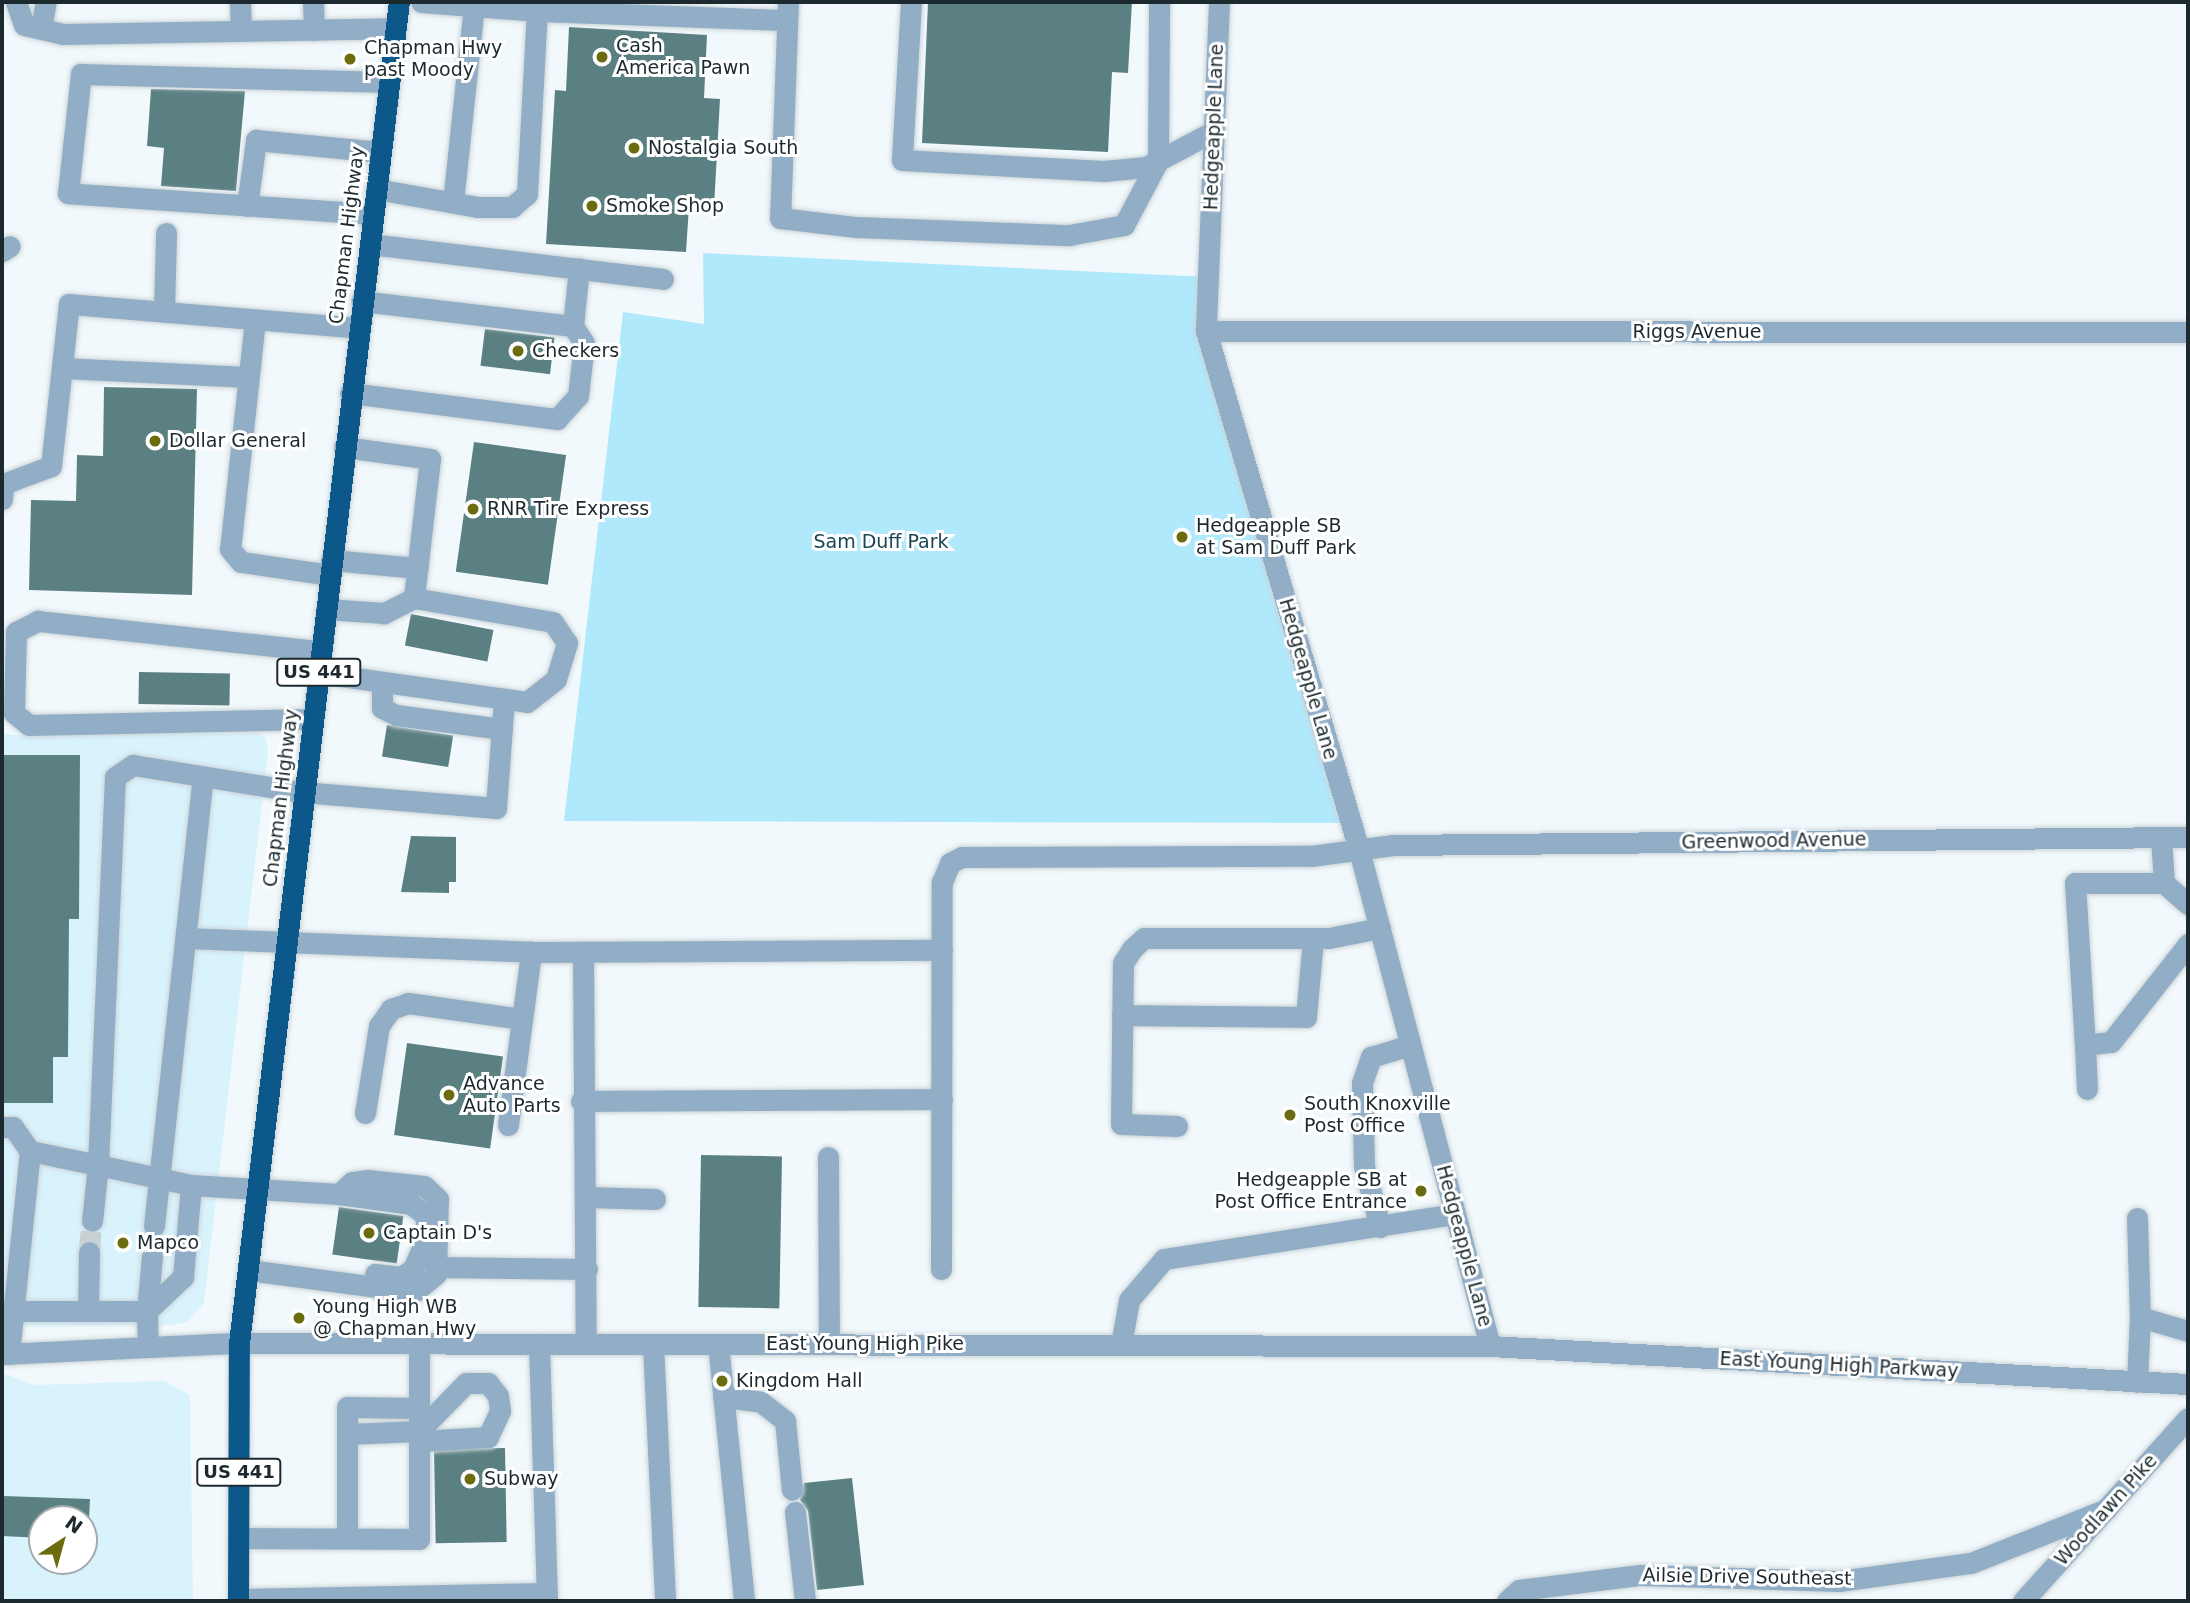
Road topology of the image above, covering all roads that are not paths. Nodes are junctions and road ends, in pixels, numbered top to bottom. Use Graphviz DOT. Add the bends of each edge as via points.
graph roads {
  1 [pos="16,2"];
  2 [pos="240,2"];
  3 [pos="313,2"];
  4 [pos="399,2"];
  5 [pos="421,2"];
  6 [pos="911,2"];
  7 [pos="1159,2"];
  8 [pos="1219,2"];
  9 [pos="486,5"];
  10 [pos="41,11"];
  11 [pos="537,11"];
  12 [pos="787,11"];
  13 [pos="395,28"];
  14 [pos="314,30"];
  15 [pos="241,31"];
  16 [pos="389,82"];
  17 [pos="1214,131"];
  18 [pos="380,152"];
  19 [pos="1158,160"];
  20 [pos="376,188"];
  21 [pos="453,202"];
  22 [pos="247,206"];
  23 [pos="373,214"];
  24 [pos="166,233"];
  25 [pos="370,244"];
  26 [pos="579,268"];
  27 [pos="663,279"];
  28 [pos="361,301"];
  29 [pos="164,312"];
  30 [pos="255,320"];
  31 [pos="573,326"];
  32 [pos="358,328"];
  33 [pos="1206,331"];
  34 [pos="2188,332"];
  35 [pos="62,368"];
  36 [pos="248,377"];
  37 [pos="350,393"];
  38 [pos="344,447"];
  39 [pos="2,499"];
  40 [pos="331,568"];
  41 [pos="418,568"];
  42 [pos="414,598"];
  43 [pos="326,609"];
  44 [pos="321,651"];
  45 [pos="318,673"];
  46 [pos="382,682"];
  47 [pos="504,699"];
  48 [pos="313,719"];
  49 [pos="502,729"];
  50 [pos="203,777"];
  51 [pos="302,792"];
  52 [pos="2188,836"];
  53 [pos="2161,837"];
  54 [pos="1359,850"];
  55 [pos="2164,883"];
  56 [pos="2188,904"];
  57 [pos="1380,928"];
  58 [pos="186,938"];
  59 [pos="1312,938"];
  60 [pos="288,943"];
  61 [pos="2188,944"];
  62 [pos="942,950"];
  63 [pos="531,952"];
  64 [pos="583,952"];
  65 [pos="1122,1015"];
  66 [pos="522,1019"];
  67 [pos="1410,1045"];
  68 [pos="2085,1045"];
  69 [pos="2087,1089"];
  70 [pos="942,1099"];
  71 [pos="581,1101"];
  72 [pos="365,1113"];
  73 [pos="508,1125"];
  74 [pos="1177,1126"];
  75 [pos="2,1127"];
  76 [pos="30,1151"];
  77 [pos="828,1157"];
  78 [pos="98,1165"];
  79 [pos="159,1173"];
  80 [pos="191,1185"];
  81 [pos="257,1185"];
  82 [pos="339,1195"];
  83 [pos="587,1197"];
  84 [pos="656,1199"];
  85 [pos="1455,1214"];
  86 [pos="2137,1218"];
  87 [pos="92,1221"];
  88 [pos="154,1226"];
  89 [pos="1380,1227"];
  90 [pos="9,1249"];
  91 [pos="89,1252"];
  92 [pos="152,1255"];
  93 [pos="435,1267"];
  94 [pos="587,1269"];
  95 [pos="941,1269"];
  96 [pos="248,1270"];
  97 [pos="323,1279"];
  98 [pos="9,1311"];
  99 [pos="88,1311"];
  100 [pos="147,1311"];
  101 [pos="2140,1317"];
  102 [pos="2188,1331"];
  103 [pos="239,1343"];
  104 [pos="419,1343"];
  105 [pos="539,1343"];
  106 [pos="586,1344"];
  107 [pos="653,1344"];
  108 [pos="718,1344"];
  109 [pos="829,1344"];
  110 [pos="1121,1345"];
  111 [pos="1490,1346"];
  112 [pos="148,1347"];
  113 [pos="5,1354"];
  114 [pos="2137,1382"];
  115 [pos="2188,1384"];
  116 [pos="723,1397"];
  117 [pos="419,1408"];
  118 [pos="2188,1418"];
  119 [pos="347,1434"];
  120 [pos="419,1436"];
  121 [pos="792,1490"];
  122 [pos="2107,1509"];
  123 [pos="795,1512"];
  124 [pos="239,1538"];
  125 [pos="347,1538"];
  126 [pos="547,1597"];
  127 [pos="491,1599"];
  128 [pos="239,1600"];
  129 [pos="664,1601"];
  130 [pos="744,1601"];
  131 [pos="806,1601"];
  132 [pos="1507,1601"];
  133 [pos="2023,1601"];
  1 -- 10 [label="street" via="24,25"];
  2 -- 15 [label="street"];
  3 -- 14 [label="street"];
  4 -- 13 [label="highway, Chapman Highway / US 441"];
  5 -- 9 [label="street"];
  6 -- 19 [label="street" via="902,160 1104,171"];
  7 -- 19 [label="street"];
  8 -- 17 [label="street, Hedgeapple Lane"];
  9 -- 11 [label="street"];
  9 -- 21 [label="street"];
  10 -- 15 [label="street"];
  11 -- 12 [label="street"];
  11 -- 21 [label="street" via="527,194 512,206"];
  12 -- 19 [label="street" via="780,218 856,227 1069,235 1124,225"];
  13 -- 14 [label="street"];
  13 -- 16 [label="highway, Chapman Highway / US 441"];
  14 -- 15 [label="street"];
  16 -- 18 [label="highway, Chapman Highway / US 441"];
  16 -- 22 [label="street" via="81,74 68,193"];
  17 -- 19 [label="street"];
  17 -- 33 [label="street, Hedgeapple Lane"];
  18 -- 20 [label="highway, Chapman Highway / US 441"];
  18 -- 22 [label="street" via="256,140"];
  20 -- 21 [label="street"];
  20 -- 23 [label="highway, Chapman Highway / US 441"];
  22 -- 23 [label="street"];
  23 -- 25 [label="highway, Chapman Highway / US 441"];
  24 -- 29 [label="street"];
  25 -- 26 [label="street"];
  25 -- 28 [label="highway, Chapman Highway / US 441"];
  26 -- 27 [label="street"];
  26 -- 31 [label="street"];
  28 -- 31 [label="street"];
  28 -- 32 [label="highway, Chapman Highway / US 441"];
  29 -- 30 [label="street"];
  29 -- 35 [label="street" via="69,304"];
  30 -- 32 [label="street"];
  30 -- 36 [label="street"];
  31 -- 37 [label="street" via="584,343 578,396 556,419"];
  32 -- 37 [label="highway, Chapman Highway / US 441"];
  33 -- 34 [label="street, Riggs Avenue"];
  33 -- 54 [label="street, Hedgeapple Lane"];
  35 -- 36 [label="street"];
  35 -- 39 [label="street" via="51,466 3,484"];
  36 -- 40 [label="street" via="230,549 241,562"];
  37 -- 38 [label="highway, Chapman Highway / US 441"];
  38 -- 40 [label="highway, Chapman Highway / US 441"];
  38 -- 41 [label="street" via="430,459"];
  40 -- 41 [label="street"];
  40 -- 43 [label="highway, Chapman Highway / US 441"];
  41 -- 42 [label="street"];
  42 -- 43 [label="street" via="384,613"];
  42 -- 47 [label="street" via="552,622 567,643 556,679 527,702"];
  43 -- 44 [label="highway, Chapman Highway / US 441"];
  44 -- 45 [label="highway, Chapman Highway / US 441"];
  44 -- 48 [label="street" via="38,621 16,632 14,713 29,725"];
  45 -- 46 [label="street"];
  45 -- 48 [label="highway, Chapman Highway / US 441"];
  46 -- 47 [label="street"];
  46 -- 49 [label="street" via="382,708 396,715"];
  47 -- 49 [label="street"];
  48 -- 51 [label="highway, Chapman Highway / US 441"];
  49 -- 51 [label="street" via="496,808"];
  50 -- 51 [label="street"];
  50 -- 58 [label="street"];
  50 -- 78 [label="street" via="133,765 115,777"];
  51 -- 60 [label="highway, Chapman Highway / US 441"];
  52 -- 53 [label="street, Greenwood Avenue"];
  53 -- 54 [label="street, Greenwood Avenue"];
  53 -- 55 [label="street"];
  54 -- 57 [label="street, Hedgeapple Lane"];
  54 -- 62 [label="street, Greenwood Avenue" via="1311,856 962,857 950,863 942,882"];
  55 -- 56 [label="street"];
  55 -- 68 [label="street" via="2075,883"];
  57 -- 59 [label="street"];
  57 -- 67 [label="street, Hedgeapple Lane"];
  58 -- 60 [label="street"];
  58 -- 79 [label="street"];
  59 -- 65 [label="street" via="1144,938 1123,963"];
  59 -- 65 [label="street" via="1306,1017"];
  60 -- 63 [label="street"];
  60 -- 81 [label="highway, Chapman Highway / US 441"];
  61 -- 68 [label="street" via="2111,1041"];
  62 -- 64 [label="street"];
  62 -- 70 [label="street"];
  63 -- 64 [label="street"];
  63 -- 66 [label="street"];
  64 -- 71 [label="street"];
  65 -- 74 [label="street" via="1121,1124"];
  66 -- 72 [label="street" via="408,1003 391,1009 379,1026"];
  66 -- 73 [label="street"];
  67 -- 85 [label="street, Hedgeapple Lane"];
  67 -- 89 [label="street" via="1371,1057 1364,1074 1364,1166"];
  68 -- 69 [label="street"];
  70 -- 71 [label="street"];
  70 -- 95 [label="street"];
  71 -- 83 [label="street"];
  75 -- 76 [label="street" via="13,1127"];
  76 -- 78 [label="street"];
  76 -- 90 [label="street"];
  77 -- 109 [label="street"];
  78 -- 79 [label="street"];
  78 -- 87 [label="street"];
  79 -- 80 [label="street"];
  79 -- 88 [label="street"];
  80 -- 81 [label="street"];
  80 -- 100 [label="street" via="183,1277"];
  81 -- 82 [label="street"];
  81 -- 96 [label="highway, Chapman Highway / US 441"];
  82 -- 93 [label="street" via="352,1182 367,1180 433,1192 438,1199"];
  82 -- 97 [label="street" via="411,1204 425,1215 428,1236 413,1269 401,1277 341,1270"];
  83 -- 84 [label="street"];
  83 -- 94 [label="street"];
  85 -- 89 [label="street"];
  85 -- 111 [label="street, Hedgeapple Lane"];
  86 -- 101 [label="street"];
  89 -- 110 [label="street" via="1164,1259 1129,1300"];
  90 -- 98 [label="street"];
  91 -- 99 [label="street"];
  92 -- 100 [label="street"];
  93 -- 94 [label="street"];
  93 -- 97 [label="street" via="429,1284 414,1292"];
  94 -- 106 [label="street"];
  96 -- 97 [label="street"];
  96 -- 103 [label="highway, Chapman Highway / US 441"];
  98 -- 99 [label="street"];
  98 -- 113 [label="street"];
  99 -- 100 [label="street"];
  100 -- 112 [label="street"];
  101 -- 102 [label="street"];
  101 -- 114 [label="street"];
  103 -- 104 [label="street, East Young High Pike"];
  103 -- 112 [label="street, East Young High Pike"];
  103 -- 124 [label="highway, Chapman Highway / US 441"];
  104 -- 105 [label="street, East Young High Pike"];
  104 -- 117 [label="street"];
  105 -- 106 [label="street, East Young High Pike"];
  105 -- 126 [label="street"];
  106 -- 107 [label="street, East Young High Pike"];
  107 -- 108 [label="street, East Young High Pike"];
  107 -- 129 [label="street"];
  108 -- 109 [label="street, East Young High Pike"];
  108 -- 116 [label="street"];
  109 -- 110 [label="street, East Young High Pike"];
  110 -- 111 [label="street, East Young High Pike"];
  111 -- 114 [label="street, East Young High Parkway"];
  112 -- 113 [label="street, East Young High Pike"];
  114 -- 115 [label="street, East Young High Parkway"];
  116 -- 121 [label="street" via="761,1402 785,1421"];
  116 -- 130 [label="street"];
  117 -- 119 [label="street" via="348,1407"];
  117 -- 120 [label="street"];
  118 -- 122 [label="street, Woodlawn Pike"];
  119 -- 120 [label="street"];
  119 -- 125 [label="street"];
  120 -- 125 [label="street" via="419,1539"];
  122 -- 132 [label="street, Ailsie Drive Southeast" via="1972,1563 1839,1581 1640,1575 1519,1590"];
  122 -- 133 [label="street, Woodlawn Pike"];
  123 -- 131 [label="street"];
  124 -- 125 [label="street"];
  124 -- 128 [label="highway, Chapman Highway / US 441"];
  126 -- 127 [label="street"];
  127 -- 128 [label="street"];
}
